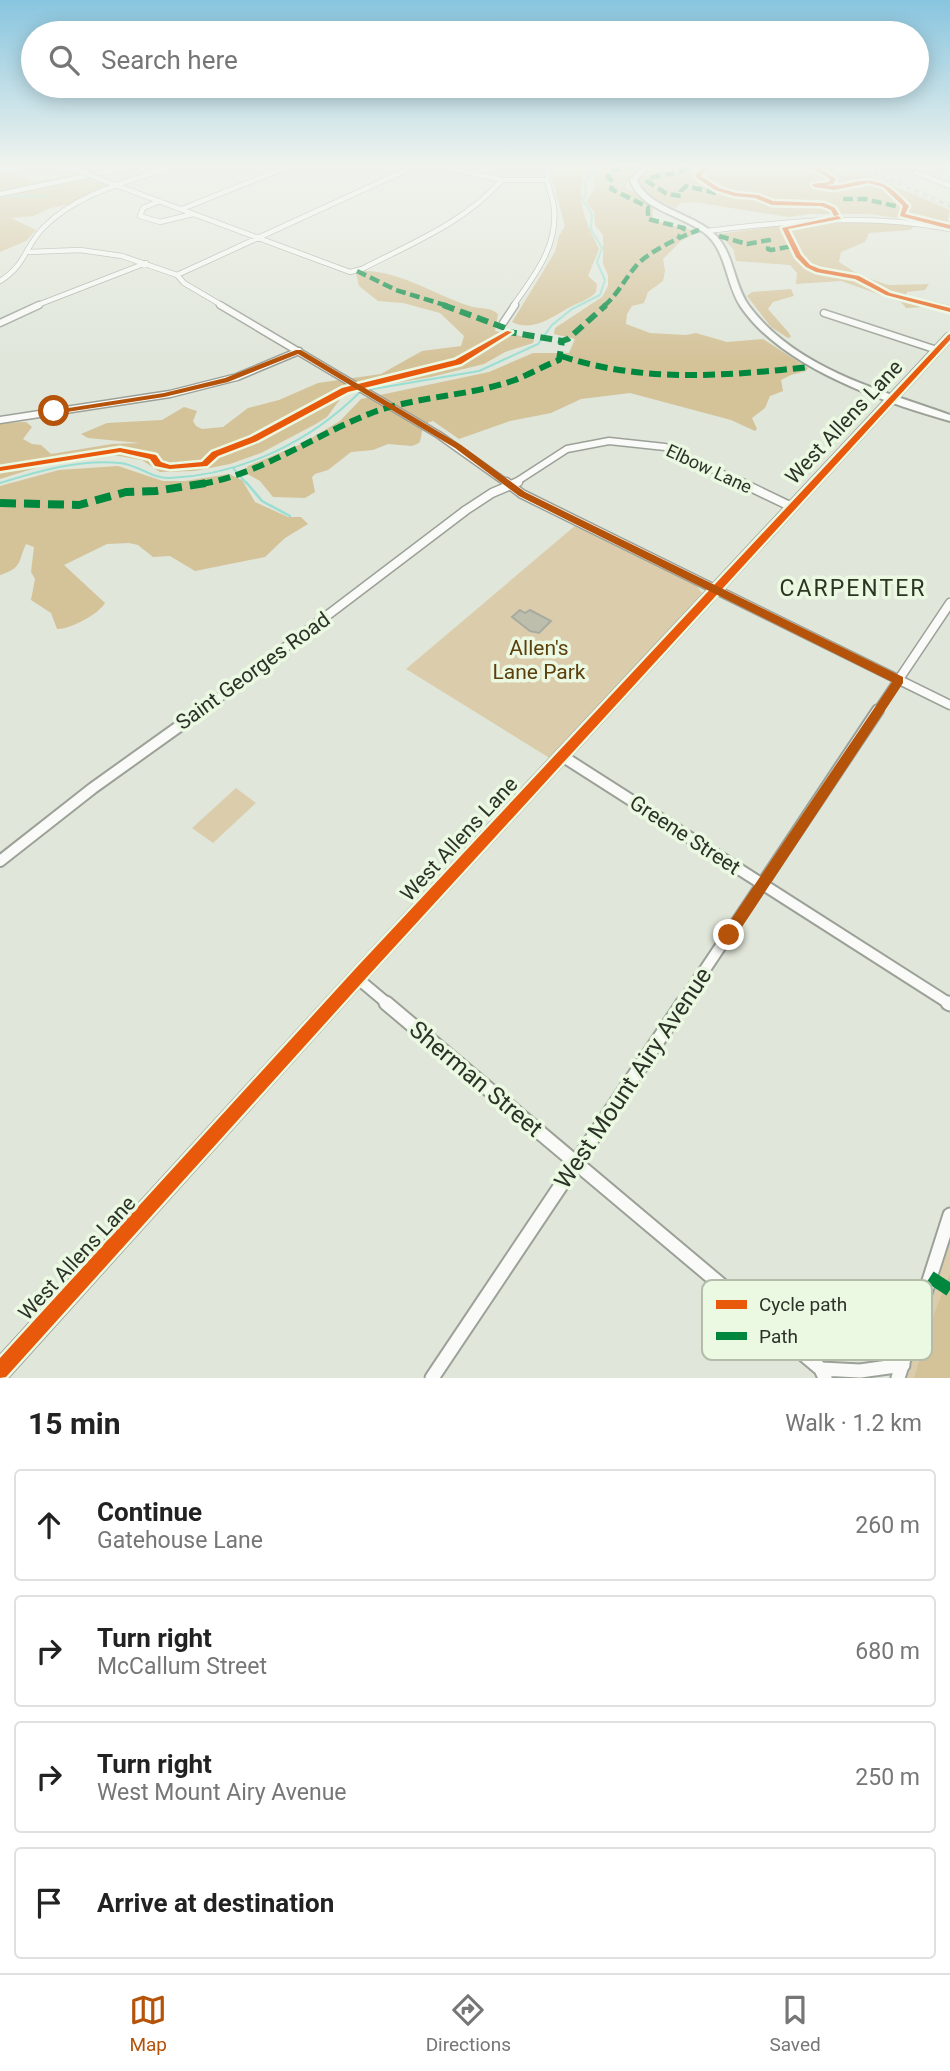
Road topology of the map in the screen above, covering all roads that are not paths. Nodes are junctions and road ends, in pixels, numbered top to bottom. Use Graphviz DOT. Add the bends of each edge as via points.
graph roads {
  1 [pos="41,231"];
  2 [pos="238,231"];
  3 [pos="271,231"];
  4 [pos="432,231"];
  5 [pos="554,231"];
  6 [pos="707,231"];
  7 [pos="256,238"];
  8 [pos="29,252"];
  9 [pos="146,262"];
  10 [pos="177,275"];
  11 [pos="0,281"];
  12 [pos="824,313"];
  13 [pos="0,323"];
  14 [pos="503,323"];
  15 [pos="950,336"];
  16 [pos="937,350"];
  17 [pos="299,351"];
  18 [pos="893,398"];
  19 [pos="950,418"];
  20 [pos="0,420"];
  21 [pos="509,486"];
  22 [pos="792,507"];
  23 [pos="715,590"];
  24 [pos="950,603"];
  25 [pos="899,680"];
  26 [pos="950,705"];
  27 [pos="562,756"];
  28 [pos="0,861"];
  29 [pos="762,884"];
  30 [pos="356,978"];
  31 [pos="950,1004"];
  32 [pos="576,1163"];
  33 [pos="950,1215"];
  34 [pos="714,1280"];
  35 [pos="930,1280"];
  36 [pos="808,1360"];
  37 [pos="0,1371"];
  38 [pos="901,1371"];
  39 [pos="823,1373"];
  40 [pos="432,1378"];
  1 -- 8 [label="street"];
  2 -- 7 [label="street"];
  3 -- 7 [label="street"];
  4 -- 7 [label="street" via="353,271"];
  5 -- 14 [label="street" via="553,243"];
  6 -- 18 [label="main road" via="726,254 738,297 765,329 816,365"];
  7 -- 10 [label="street"];
  8 -- 9 [label="street" via="88,251"];
  8 -- 11 [label="street" via="22,265"];
  9 -- 10 [label="street"];
  9 -- 13 [label="street"];
  10 -- 17 [label="street"];
  12 -- 16 [label="street"];
  15 -- 16 [label="street, West Allens Lane"];
  16 -- 18 [label="street, West Allens Lane"];
  17 -- 20 [label="street" via="246,374 170,394"];
  17 -- 21 [label="street" via="439,435"];
  18 -- 19 [label="main road"];
  18 -- 22 [label="street, West Allens Lane"];
  21 -- 22 [label="street, Elbow Lane" via="573,447 626,442 672,450"];
  21 -- 23 [label="street"];
  21 -- 28 [label="street, Saint Georges Road" via="466,510"];
  22 -- 23 [label="street, West Allens Lane"];
  23 -- 25 [label="street"];
  23 -- 27 [label="street, West Allens Lane"];
  24 -- 25 [label="street, West Mount Airy Avenue"];
  25 -- 26 [label="street"];
  25 -- 29 [label="street, West Mount Airy Avenue"];
  27 -- 29 [label="street, Greene Street"];
  27 -- 30 [label="street, West Allens Lane"];
  29 -- 31 [label="street, Greene Street"];
  29 -- 32 [label="street, West Mount Airy Avenue"];
  30 -- 32 [label="street, Sherman Street"];
  30 -- 37 [label="street, West Allens Lane"];
  32 -- 34 [label="street, Sherman Street"];
  32 -- 40 [label="street, West Mount Airy Avenue"];
  33 -- 35 [label="street"];
  36 -- 39 [label="street, Sherman Street"];
  38 -- 39 [label="street, Sherman Street"];
}
